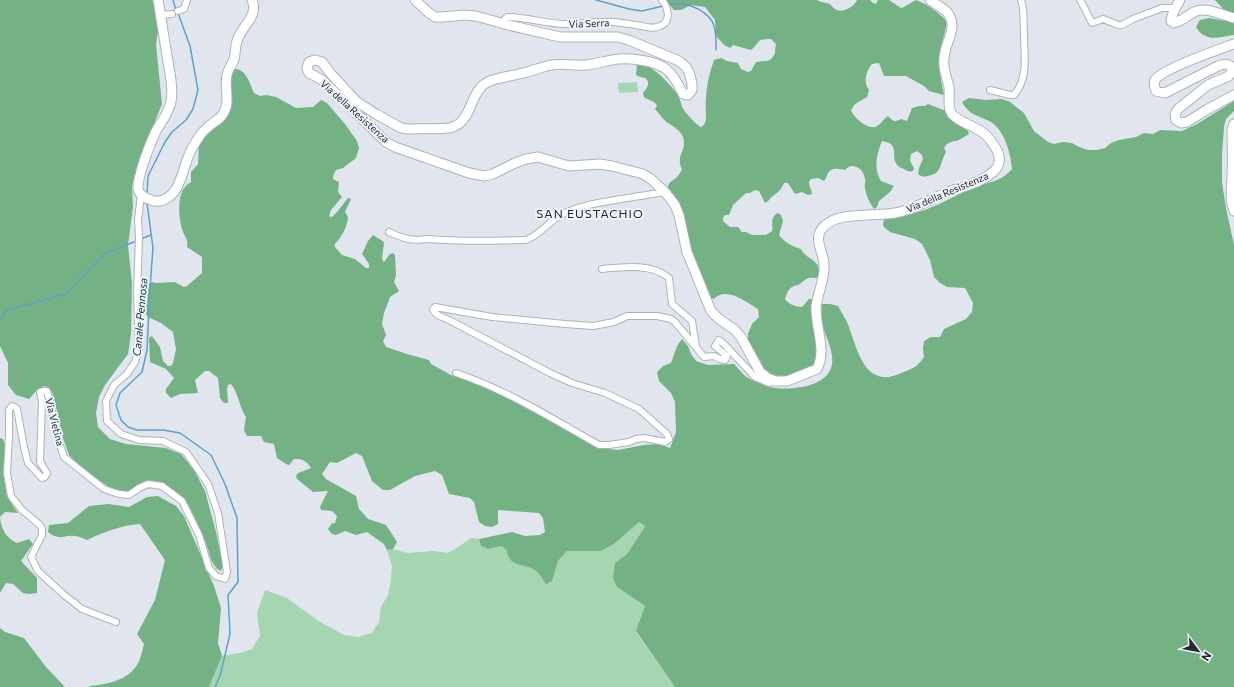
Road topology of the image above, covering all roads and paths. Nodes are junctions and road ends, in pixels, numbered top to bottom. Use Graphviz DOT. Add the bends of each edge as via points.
graph roads {
  1 [pos="158,0"];
  2 [pos="188,0"];
  3 [pos="252,0"];
  4 [pos="416,0"];
  5 [pos="930,0"];
  6 [pos="1021,0"];
  7 [pos="1080,0"];
  8 [pos="1180,0"];
  9 [pos="663,1"];
  10 [pos="1174,8"];
  11 [pos="178,12"];
  12 [pos="172,14"];
  13 [pos="161,15"];
  14 [pos="1234,18"];
  15 [pos="504,24"];
  16 [pos="1234,44"];
  17 [pos="990,90"];
  18 [pos="1234,95"];
  19 [pos="1234,124"];
  20 [pos="665,192"];
  21 [pos="142,195"];
  22 [pos="1234,211"];
  23 [pos="389,232"];
  24 [pos="602,269"];
  25 [pos="696,349"];
  26 [pos="456,373"];
  27 [pos="775,380"];
  28 [pos="116,622"];
  1 -- 13 [label="street"];
  2 -- 11 [label="street" via="184,9"];
  3 -- 21 [label="street" via="254,10 237,39 235,58 227,75 227,99 223,113 219,119 205,128 195,142 175,190 159,201"];
  4 -- 15 [label="street, Via della Resistenza" via="435,17 476,16"];
  5 -- 27 [label="street, Via della Resistenza" via="947,13 952,22 943,62 949,87 950,110 958,119 989,138 1000,158 996,170 986,177 917,207 896,213 850,216 826,224 818,238 824,263 823,280 816,307 821,348 819,365 817,369 787,381"];
  6 -- 17 [label="street" via="1024,13 1025,68 1020,85 1014,95"];
  7 -- 10 [label="street" via="1092,23 1104,19 1118,25 1125,24 1162,8"];
  8 -- 10 [label="street"];
  9 -- 15 [label="street, Via Serra" via="668,10 668,17 665,23 654,28 607,22 565,24 507,17"];
  10 -- 14 [label="street" via="1171,21 1174,23 1204,9"];
  12 -- 13 [label="street"];
  13 -- 21 [label="street" via="172,93 168,110 144,161 138,182 138,190"];
  15 -- 20 [label="street, Via della Resistenza" via="560,37 618,37 631,41 679,61 690,72 692,90 688,95 683,94 674,76 652,62 620,58 585,65 552,64 490,81 481,86 462,121 454,127 408,129 401,128 357,102 322,62 309,62 307,68 309,73 322,80 386,142 469,173 484,176 493,174 515,163 538,157 569,166 600,164 636,172 651,179"];
  16 -- 18 [label="street" via="1167,71 1155,79 1154,84 1156,91 1165,93 1218,66 1231,66 1229,76 1208,86 1178,109 1175,114 1176,120 1181,123"];
  19 -- 22 [label="street" via="1230,191"];
  20 -- 23 [label="street" via="578,208 562,215 526,240 408,239"];
  20 -- 27 [label="street, Via della Resistenza" via="677,210 687,252 711,310 741,337 760,372"];
  21 -- 28 [label="street, Via Vietina" via="138,220 137,293 140,348 135,362 127,374 114,385 106,401 107,421 121,434 139,440 163,441 186,452 208,484 218,513 227,572 225,579 216,576 209,568 199,535 182,501 162,486 148,484 129,495 104,489 64,457 47,391 40,392 40,462 47,473 45,477 42,478 28,463 17,409 12,406 9,410 7,473 11,496 22,510 40,525 42,531 30,557 38,571 82,609"];
  24 -- 25 [label="street" via="625,266 655,270 669,278 672,304 692,321"];
  25 -- 26 [label="street" via="675,322 657,316 627,316 614,322 593,326 492,317 435,307 433,309 437,315 550,373 605,393 639,409 667,434 669,439 664,442 644,438 599,445 503,392"];
  25 -- 27 [label="street" via="704,357 714,356 725,360 727,356 715,346 719,340 755,377 773,384"];
}
